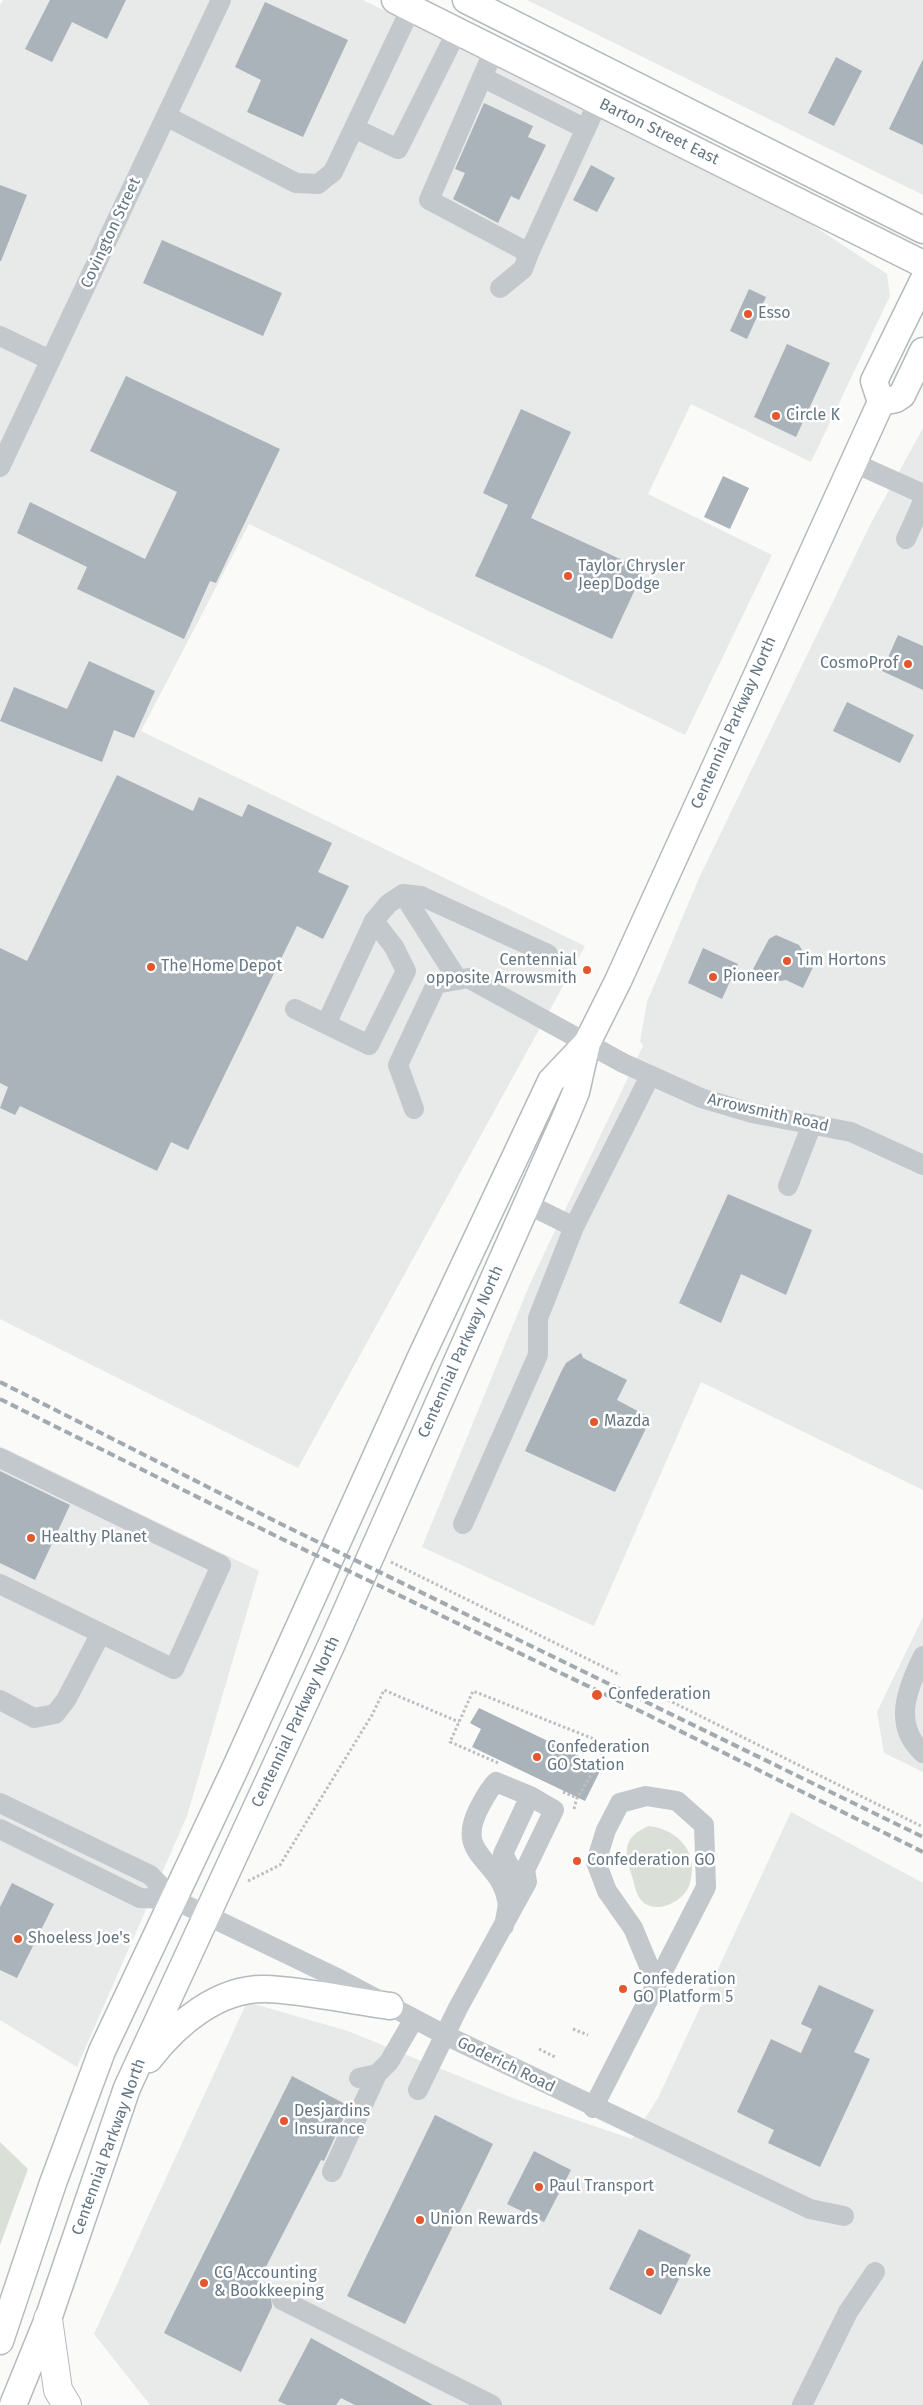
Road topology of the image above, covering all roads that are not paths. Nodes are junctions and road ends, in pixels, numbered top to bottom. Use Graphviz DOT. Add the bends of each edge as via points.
graph roads {
  1 [pos="221,0"];
  2 [pos="466,0"];
  3 [pos="404,3"];
  4 [pos="457,31"];
  5 [pos="494,50"];
  6 [pos="482,77"];
  7 [pos="598,102"];
  8 [pos="166,116"];
  9 [pos="354,128"];
  10 [pos="586,129"];
  11 [pos="723,129"];
  12 [pos="709,157"];
  13 [pos="923,230"];
  14 [pos="529,254"];
  15 [pos="923,264"];
  16 [pos="923,281"];
  17 [pos="500,288"];
  18 [pos="0,336"];
  19 [pos="923,351"];
  20 [pos="50,360"];
  21 [pos="881,402"];
  22 [pos="852,462"];
  23 [pos="0,466"];
  24 [pos="923,494"];
  25 [pos="923,501"];
  26 [pos="906,539"];
  27 [pos="403,894"];
  28 [pos="374,921"];
  29 [pos="548,954"];
  30 [pos="458,980"];
  31 [pos="295,1009"];
  32 [pos="326,1024"];
  33 [pos="587,1043"];
  34 [pos="650,1076"];
  35 [pos="414,1109"];
  36 [pos="812,1124"];
  37 [pos="923,1165"];
  38 [pos="788,1186"];
  39 [pos="527,1204"];
  40 [pos="574,1227"];
  41 [pos="0,1458"];
  42 [pos="463,1524"];
  43 [pos="0,1584"];
  44 [pos="101,1633"];
  45 [pos="923,1656"];
  46 [pos="0,1700"];
  47 [pos="923,1754"];
  48 [pos="530,1796"];
  49 [pos="0,1802"];
  50 [pos="2,1834"];
  51 [pos="522,1890"];
  52 [pos="174,1898"];
  53 [pos="206,1913"];
  54 [pos="504,1926"];
  55 [pos="656,1983"];
  56 [pos="390,2006"];
  57 [pos="414,2019"];
  58 [pos="445,2035"];
  59 [pos="127,2088"];
  60 [pos="418,2090"];
  61 [pos="593,2108"];
  62 [pos="332,2172"];
  63 [pos="844,2216"];
  64 [pos="875,2272"];
  65 [pos="282,2300"];
  66 [pos="48,2319"];
  67 [pos="0,2342"];
  68 [pos="13,2405"];
  69 [pos="67,2405"];
  70 [pos="492,2405"];
  71 [pos="802,2405"];
  1 -- 8 [label="street, Covington Street"];
  2 -- 11 [label="main road, Barton Street East"];
  3 -- 4 [label="main road, Barton Street East"];
  3 -- 9 [label="street"];
  4 -- 5 [label="main road, Barton Street East"];
  4 -- 9 [label="street" via="398,149"];
  5 -- 6 [label="street"];
  5 -- 7 [label="main road, Barton Street East"];
  6 -- 10 [label="street"];
  6 -- 14 [label="street" via="429,200"];
  7 -- 10 [label="street"];
  7 -- 12 [label="main road, Barton Street East"];
  8 -- 9 [label="street" via="296,183 318,184 333,172"];
  8 -- 20 [label="street, Covington Street"];
  10 -- 14 [label="street"];
  11 -- 12 [label="main road"];
  11 -- 13 [label="main road, Barton Street East"];
  12 -- 15 [label="main road, Barton Street East"];
  14 -- 17 [label="street" via="522,269"];
  16 -- 21 [label="main road" via="874,381"];
  18 -- 20 [label="street"];
  19 -- 21 [label="main road" via="902,394 896,399"];
  20 -- 23 [label="street, Covington Street"];
  21 -- 22 [label="main road, Centennial Parkway North"];
  22 -- 24 [label="street"];
  22 -- 33 [label="main road, Centennial Parkway North"];
  25 -- 26 [label="street"];
  27 -- 28 [label="street" via="388,904"];
  27 -- 29 [label="street" via="421,896"];
  27 -- 30 [label="street"];
  28 -- 32 [label="street"];
  28 -- 32 [label="street" via="394,947 406,971 369,1045"];
  30 -- 33 [label="street, Arrowsmith Road" via="468,978"];
  30 -- 35 [label="street" via="436,984 398,1065"];
  31 -- 32 [label="street"];
  33 -- 34 [label="street, Arrowsmith Road"];
  33 -- 39 [label="main road, Centennial Parkway North" via="576,1092"];
  33 -- 52 [label="main road, Centennial Parkway North" via="551,1080"];
  34 -- 36 [label="street, Arrowsmith Road" via="701,1098 752,1113"];
  34 -- 40 [label="street"];
  36 -- 37 [label="street, Arrowsmith Road" via="851,1132"];
  36 -- 38 [label="street"];
  39 -- 40 [label="street"];
  39 -- 53 [label="main road, Centennial Parkway North" via="330,1648"];
  40 -- 42 [label="street" via="538,1318 538,1355"];
  41 -- 44 [label="street" via="221,1565 174,1669"];
  43 -- 44 [label="street"];
  44 -- 46 [label="street" via="66,1700 55,1714 34,1718"];
  45 -- 47 [label="street" via="906,1696 905,1715 913,1744"];
  48 -- 51 [label="street" via="503,1854"];
  48 -- 51 [label="street" via="554,1810 525,1870 527,1882"];
  48 -- 54 [label="street" via="496,1782 472,1822 470,1836 474,1849 500,1880 508,1901"];
  49 -- 52 [label="street" via="150,1875"];
  50 -- 52 [label="street" via="140,1898"];
  51 -- 54 [label="street"];
  52 -- 53 [label="street, Goderich Road"];
  52 -- 67 [label="main road, Centennial Parkway North" via="102,2052"];
  53 -- 56 [label="street, Goderich Road"];
  53 -- 59 [label="main road, Centennial Parkway North"];
  54 -- 58 [label="street"];
  55 -- 55 [label="street" via="706,1887 704,1825 677,1801 646,1796 620,1803 606,1830 596,1862 607,1891 633,1928"];
  55 -- 61 [label="street"];
  56 -- 57 [label="street, Goderich Road"];
  56 -- 59 [label="main road" via="264,1989 233,1994 192,2015 165,2038"];
  57 -- 58 [label="street, Goderich Road"];
  57 -- 62 [label="street" via="389,2062 368,2076"];
  58 -- 60 [label="street"];
  58 -- 61 [label="street, Goderich Road"];
  59 -- 66 [label="main road, Centennial Parkway North"];
  61 -- 63 [label="street, Goderich Road" via="810,2209"];
  64 -- 71 [label="street" via="848,2312"];
  65 -- 70 [label="street"];
  66 -- 68 [label="main road, Centennial Parkway North"];
  66 -- 69 [label="highway" via="58,2390"];
}
